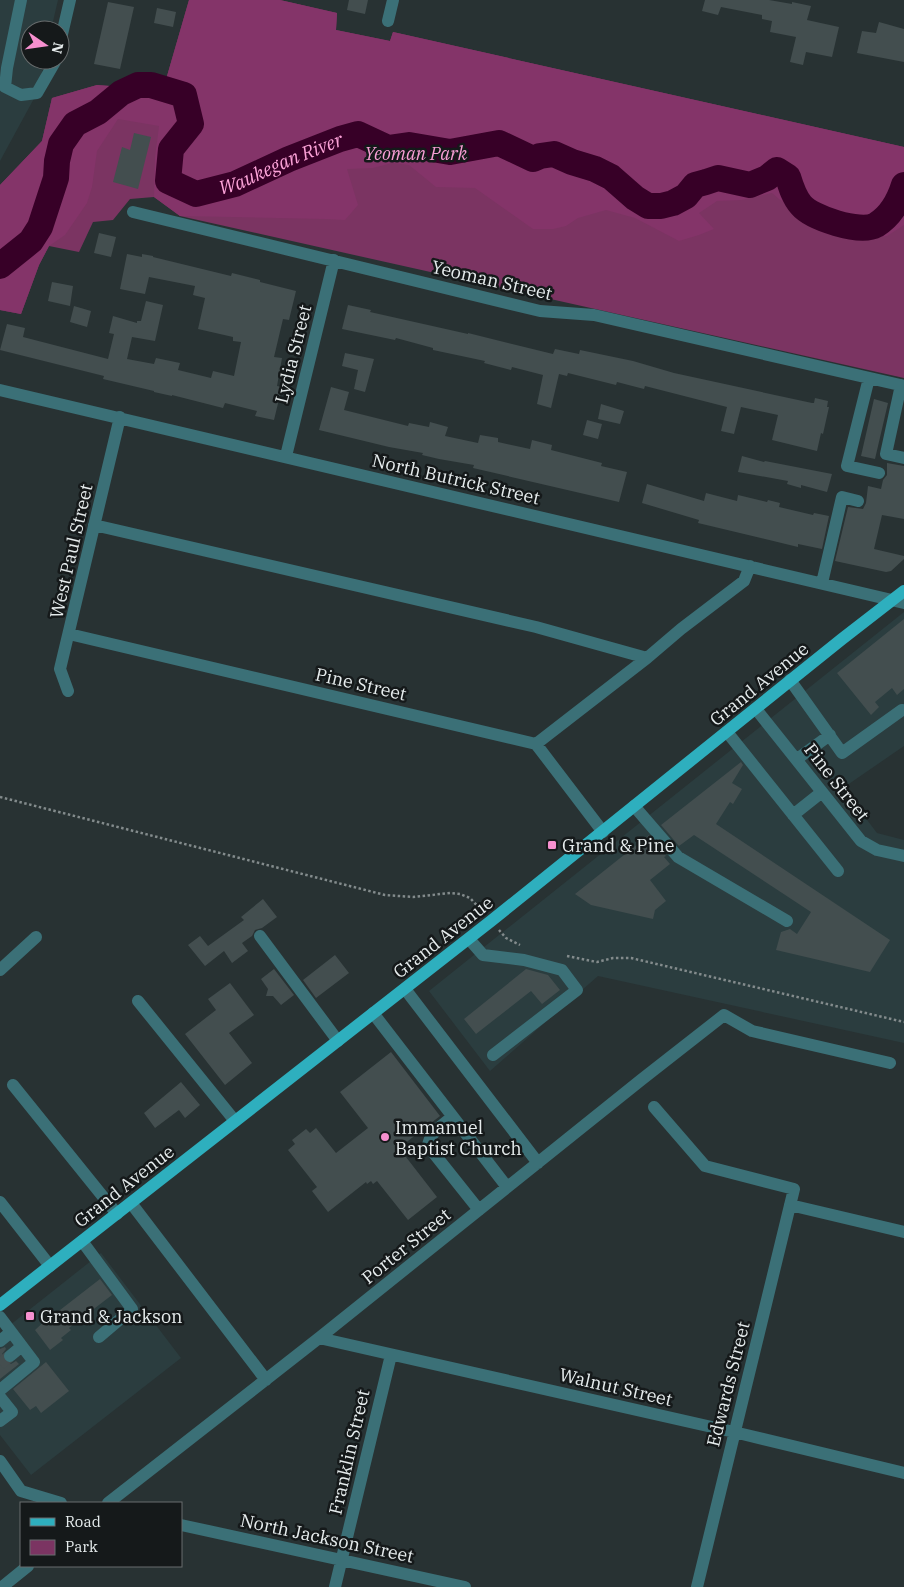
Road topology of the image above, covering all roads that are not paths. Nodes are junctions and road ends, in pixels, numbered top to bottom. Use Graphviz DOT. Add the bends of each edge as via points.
graph roads {
  1 [pos="21,0"];
  2 [pos="70,0"];
  3 [pos="393,0"];
  4 [pos="65,20"];
  5 [pos="388,21"];
  6 [pos="51,70"];
  7 [pos="133,212"];
  8 [pos="334,260"];
  9 [pos="869,378"];
  10 [pos="902,386"];
  11 [pos="0,390"];
  12 [pos="120,417"];
  13 [pos="286,456"];
  14 [pos="904,458"];
  15 [pos="879,473"];
  16 [pos="858,501"];
  17 [pos="94,525"];
  18 [pos="750,566"];
  19 [pos="822,583"];
  20 [pos="904,591"];
  21 [pos="898,601"];
  22 [pos="69,634"];
  23 [pos="647,658"];
  24 [pos="790,680"];
  25 [pos="68,691"];
  26 [pos="756,709"];
  27 [pos="902,710"];
  28 [pos="727,732"];
  29 [pos="830,735"];
  30 [pos="536,744"];
  31 [pos="797,759"];
  32 [pos="822,792"];
  33 [pos="634,806"];
  34 [pos="793,815"];
  35 [pos="603,832"];
  36 [pos="904,856"];
  37 [pos="838,871"];
  38 [pos="787,921"];
  39 [pos="36,936"];
  40 [pos="260,936"];
  41 [pos="469,939"];
  42 [pos="0,970"];
  43 [pos="405,989"];
  44 [pos="138,1001"];
  45 [pos="373,1014"];
  46 [pos="338,1041"];
  47 [pos="494,1054"];
  48 [pos="890,1063"];
  49 [pos="13,1085"];
  50 [pos="654,1107"];
  51 [pos="452,1117"];
  52 [pos="235,1121"];
  53 [pos="538,1163"];
  54 [pos="507,1187"];
  55 [pos="0,1202"];
  56 [pos="131,1203"];
  57 [pos="790,1205"];
  58 [pos="479,1210"];
  59 [pos="116,1214"];
  60 [pos="904,1232"];
  61 [pos="82,1241"];
  62 [pos="50,1266"];
  63 [pos="0,1305"];
  64 [pos="0,1317"];
  65 [pos="11,1332"];
  66 [pos="99,1337"];
  67 [pos="320,1338"];
  68 [pos="0,1341"];
  69 [pos="22,1346"];
  70 [pos="391,1354"];
  71 [pos="10,1356"];
  72 [pos="266,1380"];
  73 [pos="0,1390"];
  74 [pos="0,1397"];
  75 [pos="0,1421"];
  76 [pos="734,1432"];
  77 [pos="0,1461"];
  78 [pos="904,1473"];
  79 [pos="21,1491"];
  80 [pos="28,1502"];
  81 [pos="57,1502"];
  82 [pos="109,1502"];
  83 [pos="182,1525"];
  84 [pos="342,1559"];
  85 [pos="27,1567"];
  86 [pos="2,1587"];
  87 [pos="335,1587"];
  88 [pos="465,1587"];
  89 [pos="697,1587"];
  1 -- 6 [label="street" via="5,87 21,95 38,93"];
  2 -- 4 [label="street"];
  3 -- 5 [label="street"];
  7 -- 8 [label="street, Yeoman Street"];
  8 -- 9 [label="street, Yeoman Street" via="540,311 594,315"];
  8 -- 13 [label="street, Lydia Street"];
  9 -- 10 [label="street, Yeoman Street"];
  9 -- 15 [label="street" via="847,466"];
  10 -- 14 [label="street" via="886,454"];
  11 -- 12 [label="street, North Butrick Street"];
  12 -- 13 [label="street, North Butrick Street"];
  12 -- 17 [label="street, West Paul Street"];
  13 -- 18 [label="street, North Butrick Street"];
  16 -- 19 [label="street" via="842,497"];
  17 -- 22 [label="street, West Paul Street"];
  17 -- 23 [label="street" via="536,627"];
  18 -- 19 [label="street, North Butrick Street"];
  18 -- 23 [label="street" via="744,581"];
  19 -- 21 [label="street, North Butrick Street"];
  20 -- 21 [label="main road, Grand Avenue"];
  21 -- 24 [label="main road, Grand Avenue"];
  22 -- 25 [label="street, West Paul Street" via="60,669"];
  22 -- 30 [label="street, Pine Street"];
  23 -- 30 [label="street"];
  24 -- 26 [label="main road, Grand Avenue"];
  24 -- 29 [label="street"];
  26 -- 28 [label="main road, Grand Avenue"];
  26 -- 31 [label="street, Pine Street"];
  27 -- 29 [label="street" via="842,753"];
  28 -- 33 [label="main road, Grand Avenue"];
  28 -- 34 [label="street"];
  29 -- 31 [label="street"];
  30 -- 35 [label="street"];
  31 -- 32 [label="street, Pine Street"];
  32 -- 34 [label="street"];
  32 -- 36 [label="street, Pine Street" via="861,841 877,850"];
  33 -- 35 [label="main road, Grand Avenue"];
  33 -- 38 [label="street" via="678,857"];
  34 -- 37 [label="street"];
  35 -- 41 [label="main road, Grand Avenue"];
  39 -- 42 [label="street"];
  40 -- 46 [label="street"];
  41 -- 43 [label="main road, Grand Avenue"];
  41 -- 47 [label="street" via="483,955 524,960 562,970 577,990"];
  43 -- 45 [label="main road, Grand Avenue"];
  43 -- 53 [label="street"];
  44 -- 52 [label="street"];
  45 -- 46 [label="main road, Grand Avenue"];
  45 -- 51 [label="street"];
  46 -- 52 [label="main road, Grand Avenue"];
  48 -- 53 [label="street, Porter Street" via="752,1031 724,1015"];
  49 -- 59 [label="street"];
  50 -- 57 [label="street, Edwards Street" via="705,1166 794,1189"];
  51 -- 54 [label="street"];
  51 -- 58 [label="street" via="431,1136 428,1146"];
  52 -- 56 [label="main road, Grand Avenue"];
  53 -- 54 [label="street, Porter Street"];
  54 -- 58 [label="street, Porter Street"];
  55 -- 62 [label="street"];
  56 -- 59 [label="main road, Grand Avenue"];
  56 -- 72 [label="street"];
  57 -- 60 [label="street"];
  57 -- 76 [label="street, Edwards Street"];
  58 -- 67 [label="street, Porter Street"];
  59 -- 61 [label="main road, Grand Avenue"];
  61 -- 62 [label="main road, Grand Avenue"];
  61 -- 66 [label="street" via="132,1309"];
  62 -- 63 [label="main road, Grand Avenue"];
  64 -- 65 [label="street"];
  65 -- 68 [label="street"];
  65 -- 69 [label="street"];
  67 -- 70 [label="street, Walnut Street"];
  67 -- 72 [label="street, Porter Street"];
  69 -- 71 [label="street"];
  69 -- 73 [label="street" via="34,1362"];
  70 -- 76 [label="street, Walnut Street"];
  70 -- 84 [label="street, Franklin Street"];
  72 -- 82 [label="street, Porter Street"];
  74 -- 75 [label="street" via="12,1412"];
  76 -- 78 [label="street, Walnut Street"];
  76 -- 89 [label="street, Edwards Street"];
  77 -- 79 [label="street"];
  79 -- 80 [label="street"];
  79 -- 81 [label="street"];
  83 -- 84 [label="street, North Jackson Street"];
  84 -- 87 [label="street, Franklin Street"];
  84 -- 88 [label="street, North Jackson Street"];
  85 -- 86 [label="street"];
}
